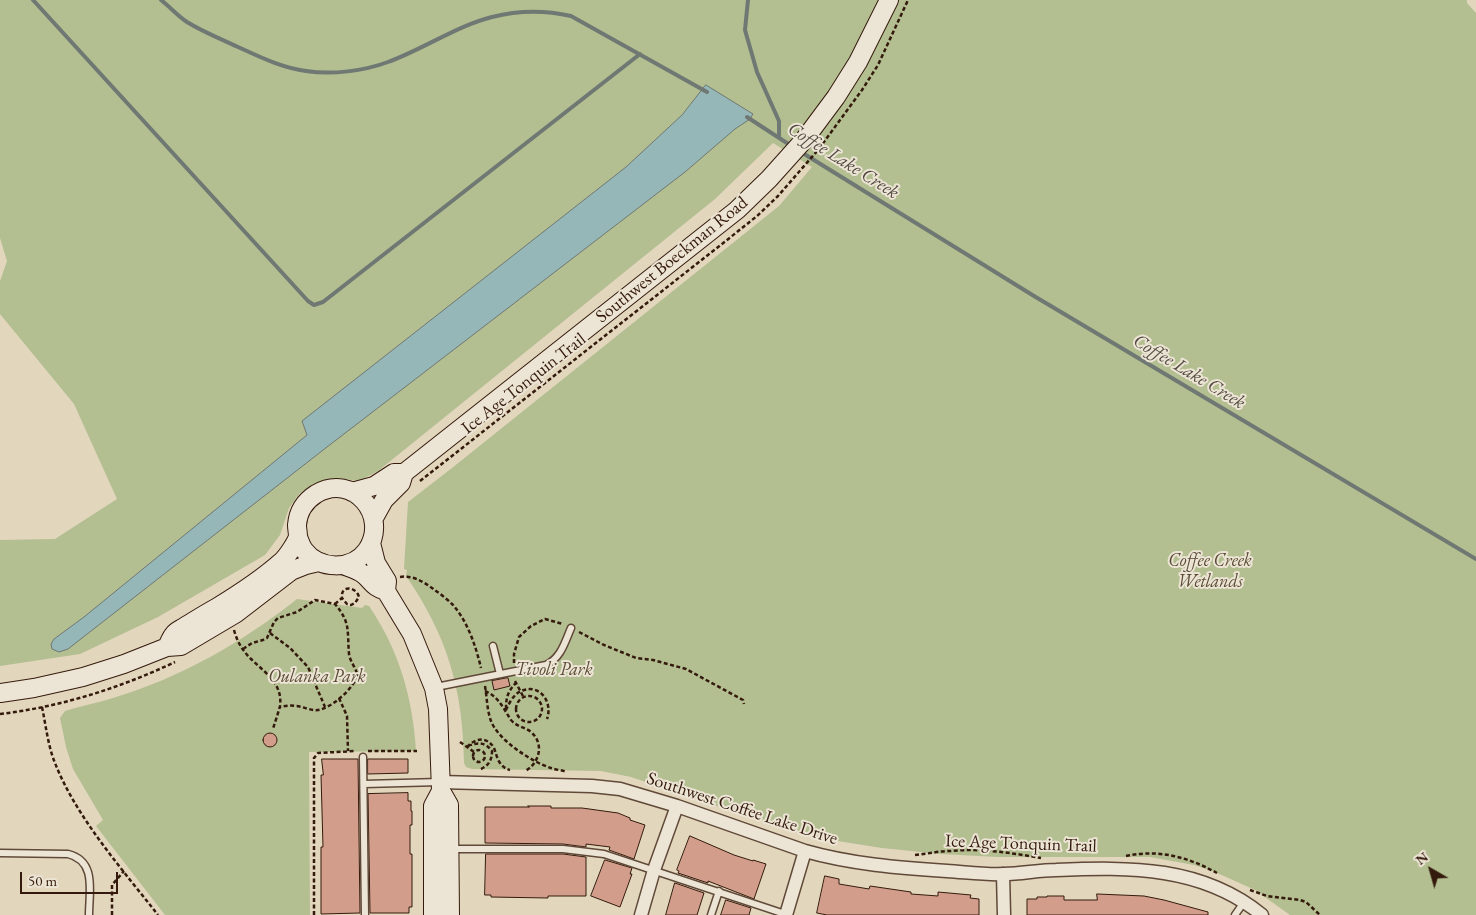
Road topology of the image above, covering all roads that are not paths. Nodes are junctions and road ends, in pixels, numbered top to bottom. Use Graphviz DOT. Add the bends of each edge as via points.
graph roads {
  1 [pos="889,0"];
  2 [pos="404,473"];
  3 [pos="352,492"];
  4 [pos="374,518"];
  5 [pos="298,537"];
  6 [pos="371,543"];
  7 [pos="319,562"];
  8 [pos="343,565"];
  9 [pos="391,584"];
  10 [pos="571,628"];
  11 [pos="494,646"];
  12 [pos="167,647"];
  13 [pos="500,674"];
  14 [pos="434,688"];
  15 [pos="0,693"];
  16 [pos="363,754"];
  17 [pos="364,784"];
  18 [pos="441,787"];
  19 [pos="676,806"];
  20 [pos="449,849"];
  21 [pos="804,851"];
  22 [pos="0,853"];
  23 [pos="654,870"];
  24 [pos="1003,874"];
  25 [pos="719,891"];
  26 [pos="1244,902"];
  27 [pos="89,915"];
  28 [pos="365,915"];
  29 [pos="433,915"];
  30 [pos="450,915"];
  31 [pos="641,915"];
  32 [pos="711,915"];
  33 [pos="787,915"];
  34 [pos="1004,915"];
  35 [pos="1235,915"];
  36 [pos="1262,915"];
  1 -- 2 [label="main road, Southwest Boeckman Road" via="869,42 825,113 786,161 737,210"];
  2 -- 3 [label="main road, Southwest Boeckman Road" via="394,473 374,486"];
  2 -- 4 [label="main road, Southwest Boeckman Road" via="401,483 384,500"];
  3 -- 4 [label="main road" via="367,504"];
  3 -- 5 [label="main road, Southwest Boeckman Road" via="336,488 314,495 300,513"];
  4 -- 6 [label="main road, Southwest Boeckman Road"];
  5 -- 7 [label="main road" via="304,551"];
  5 -- 12 [label="main road, Southwest Boeckman Road" via="283,560 174,634"];
  6 -- 8 [label="main road" via="358,559"];
  6 -- 9 [label="main road" via="376,562"];
  7 -- 8 [label="main road, Southwest Boeckman Road"];
  7 -- 12 [label="main road, Southwest Boeckman Road" via="291,571 248,605 181,646"];
  8 -- 9 [label="main road, Southwest Boeckman Road" via="364,575 376,588"];
  9 -- 14 [label="main road"];
  10 -- 13 [label="lane" via="553,662"];
  11 -- 13 [label="lane"];
  12 -- 15 [label="main road, Southwest Boeckman Road" via="83,677"];
  13 -- 14 [label="lane"];
  14 -- 18 [label="main road" via="438,709"];
  16 -- 17 [label="lane"];
  17 -- 18 [label="lane"];
  17 -- 28 [label="lane"];
  18 -- 19 [label="street, Southwest Coffee Lake Drive" via="592,786 620,789"];
  18 -- 20 [label="main road" via="449,805"];
  18 -- 29 [label="main road" via="433,806"];
  19 -- 21 [label="street, Southwest Coffee Lake Drive"];
  19 -- 23 [label="street"];
  20 -- 23 [label="lane" via="563,849 604,854"];
  20 -- 30 [label="main road"];
  21 -- 24 [label="street, Southwest Coffee Lake Drive" via="890,867"];
  21 -- 33 [label="street"];
  22 -- 27 [label="lane" via="68,854 80,859 90,876"];
  23 -- 25 [label="lane"];
  23 -- 31 [label="street"];
  24 -- 26 [label="street, Southwest Coffee Lake Drive" via="1056,870 1162,872 1196,879"];
  24 -- 34 [label="street"];
  25 -- 32 [label="lane"];
  25 -- 33 [label="lane"];
  26 -- 35 [label="lane"];
  26 -- 36 [label="street, Southwest Coffee Lake Drive"];
}
